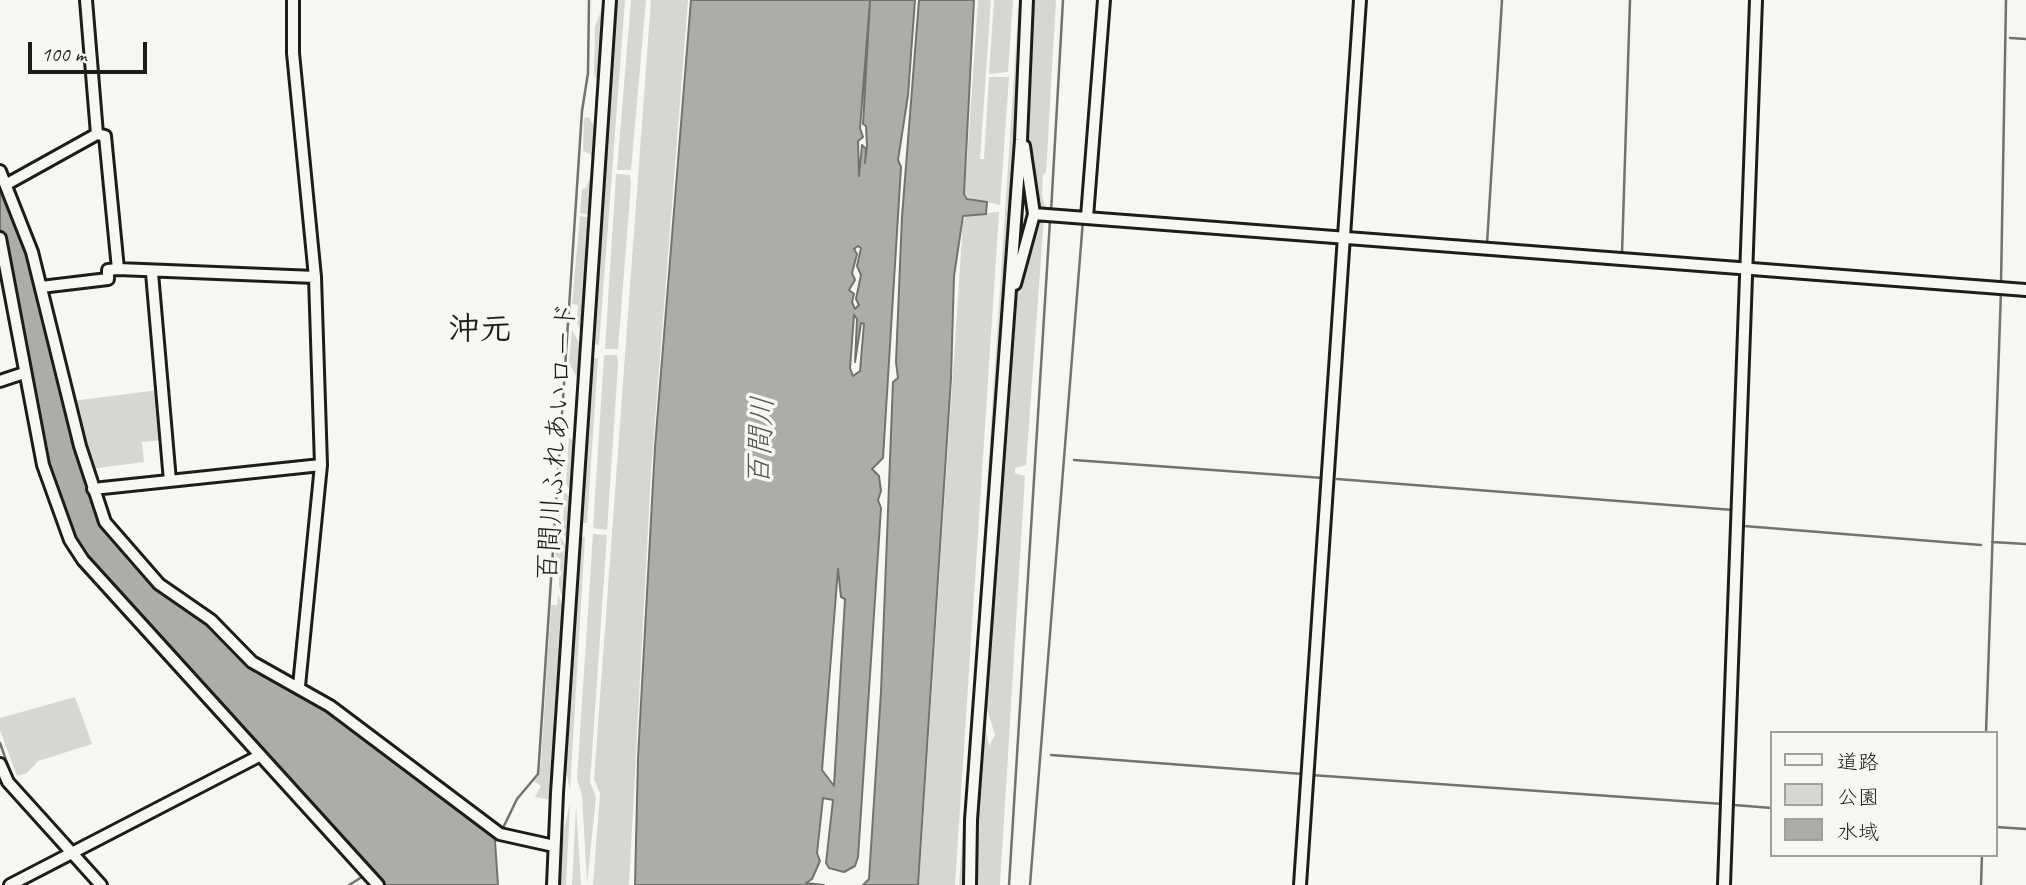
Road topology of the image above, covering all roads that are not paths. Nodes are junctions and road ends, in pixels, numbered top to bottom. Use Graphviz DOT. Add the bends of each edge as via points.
graph roads {
  1 [pos="86,0"];
  2 [pos="293,0"];
  3 [pos="610,0"];
  4 [pos="1027,0"];
  5 [pos="1104,0"];
  6 [pos="1360,0"];
  7 [pos="1756,0"];
  8 [pos="97,134"];
  9 [pos="1021,140"];
  10 [pos="0,171"];
  11 [pos="7,184"];
  12 [pos="1034,215"];
  13 [pos="1086,215"];
  14 [pos="1344,234"];
  15 [pos="0,238"];
  16 [pos="1748,268"];
  17 [pos="115,269"];
  18 [pos="152,275"];
  19 [pos="311,277"];
  20 [pos="41,287"];
  21 [pos="2026,290"];
  22 [pos="1010,292"];
  23 [pos="24,373"];
  24 [pos="0,381"];
  25 [pos="317,465"];
  26 [pos="170,481"];
  27 [pos="93,489"];
  28 [pos="299,686"];
  29 [pos="259,756"];
  30 [pos="0,764"];
  31 [pos="554,846"];
  32 [pos="76,851"];
  33 [pos="10,885"];
  34 [pos="101,885"];
  35 [pos="377,885"];
  36 [pos="554,885"];
  37 [pos="970,885"];
  38 [pos="1300,885"];
  39 [pos="1724,885"];
  1 -- 8 [label="street"];
  2 -- 19 [label="street"];
  3 -- 31 [label="street, 百間川ふれあいロード"];
  4 -- 9 [label="street"];
  5 -- 13 [label="street"];
  6 -- 14 [label="street"];
  7 -- 16 [label="street"];
  8 -- 11 [label="street"];
  8 -- 17 [label="street" via="105,136"];
  9 -- 12 [label="street"];
  9 -- 22 [label="street"];
  10 -- 11 [label="street"];
  11 -- 20 [label="street"];
  12 -- 13 [label="street"];
  12 -- 22 [label="street"];
  13 -- 14 [label="street"];
  14 -- 16 [label="street"];
  14 -- 38 [label="street"];
  15 -- 23 [label="street"];
  16 -- 21 [label="street"];
  16 -- 39 [label="street"];
  17 -- 18 [label="street"];
  17 -- 20 [label="street" via="108,270 108,279"];
  18 -- 19 [label="street"];
  18 -- 26 [label="street"];
  19 -- 25 [label="street"];
  20 -- 27 [label="street"];
  22 -- 37 [label="street"];
  23 -- 24 [label="street"];
  23 -- 29 [label="street" via="43,464 70,540"];
  25 -- 26 [label="street"];
  25 -- 28 [label="street"];
  26 -- 27 [label="street"];
  27 -- 28 [label="street" via="106,522 159,584 211,620 253,662"];
  28 -- 31 [label="street" via="500,834"];
  29 -- 32 [label="street"];
  29 -- 35 [label="street"];
  30 -- 32 [label="street" via="8,782"];
  31 -- 36 [label="street, 百間川ふれあいロード"];
  32 -- 33 [label="street"];
  32 -- 34 [label="street"];
}
